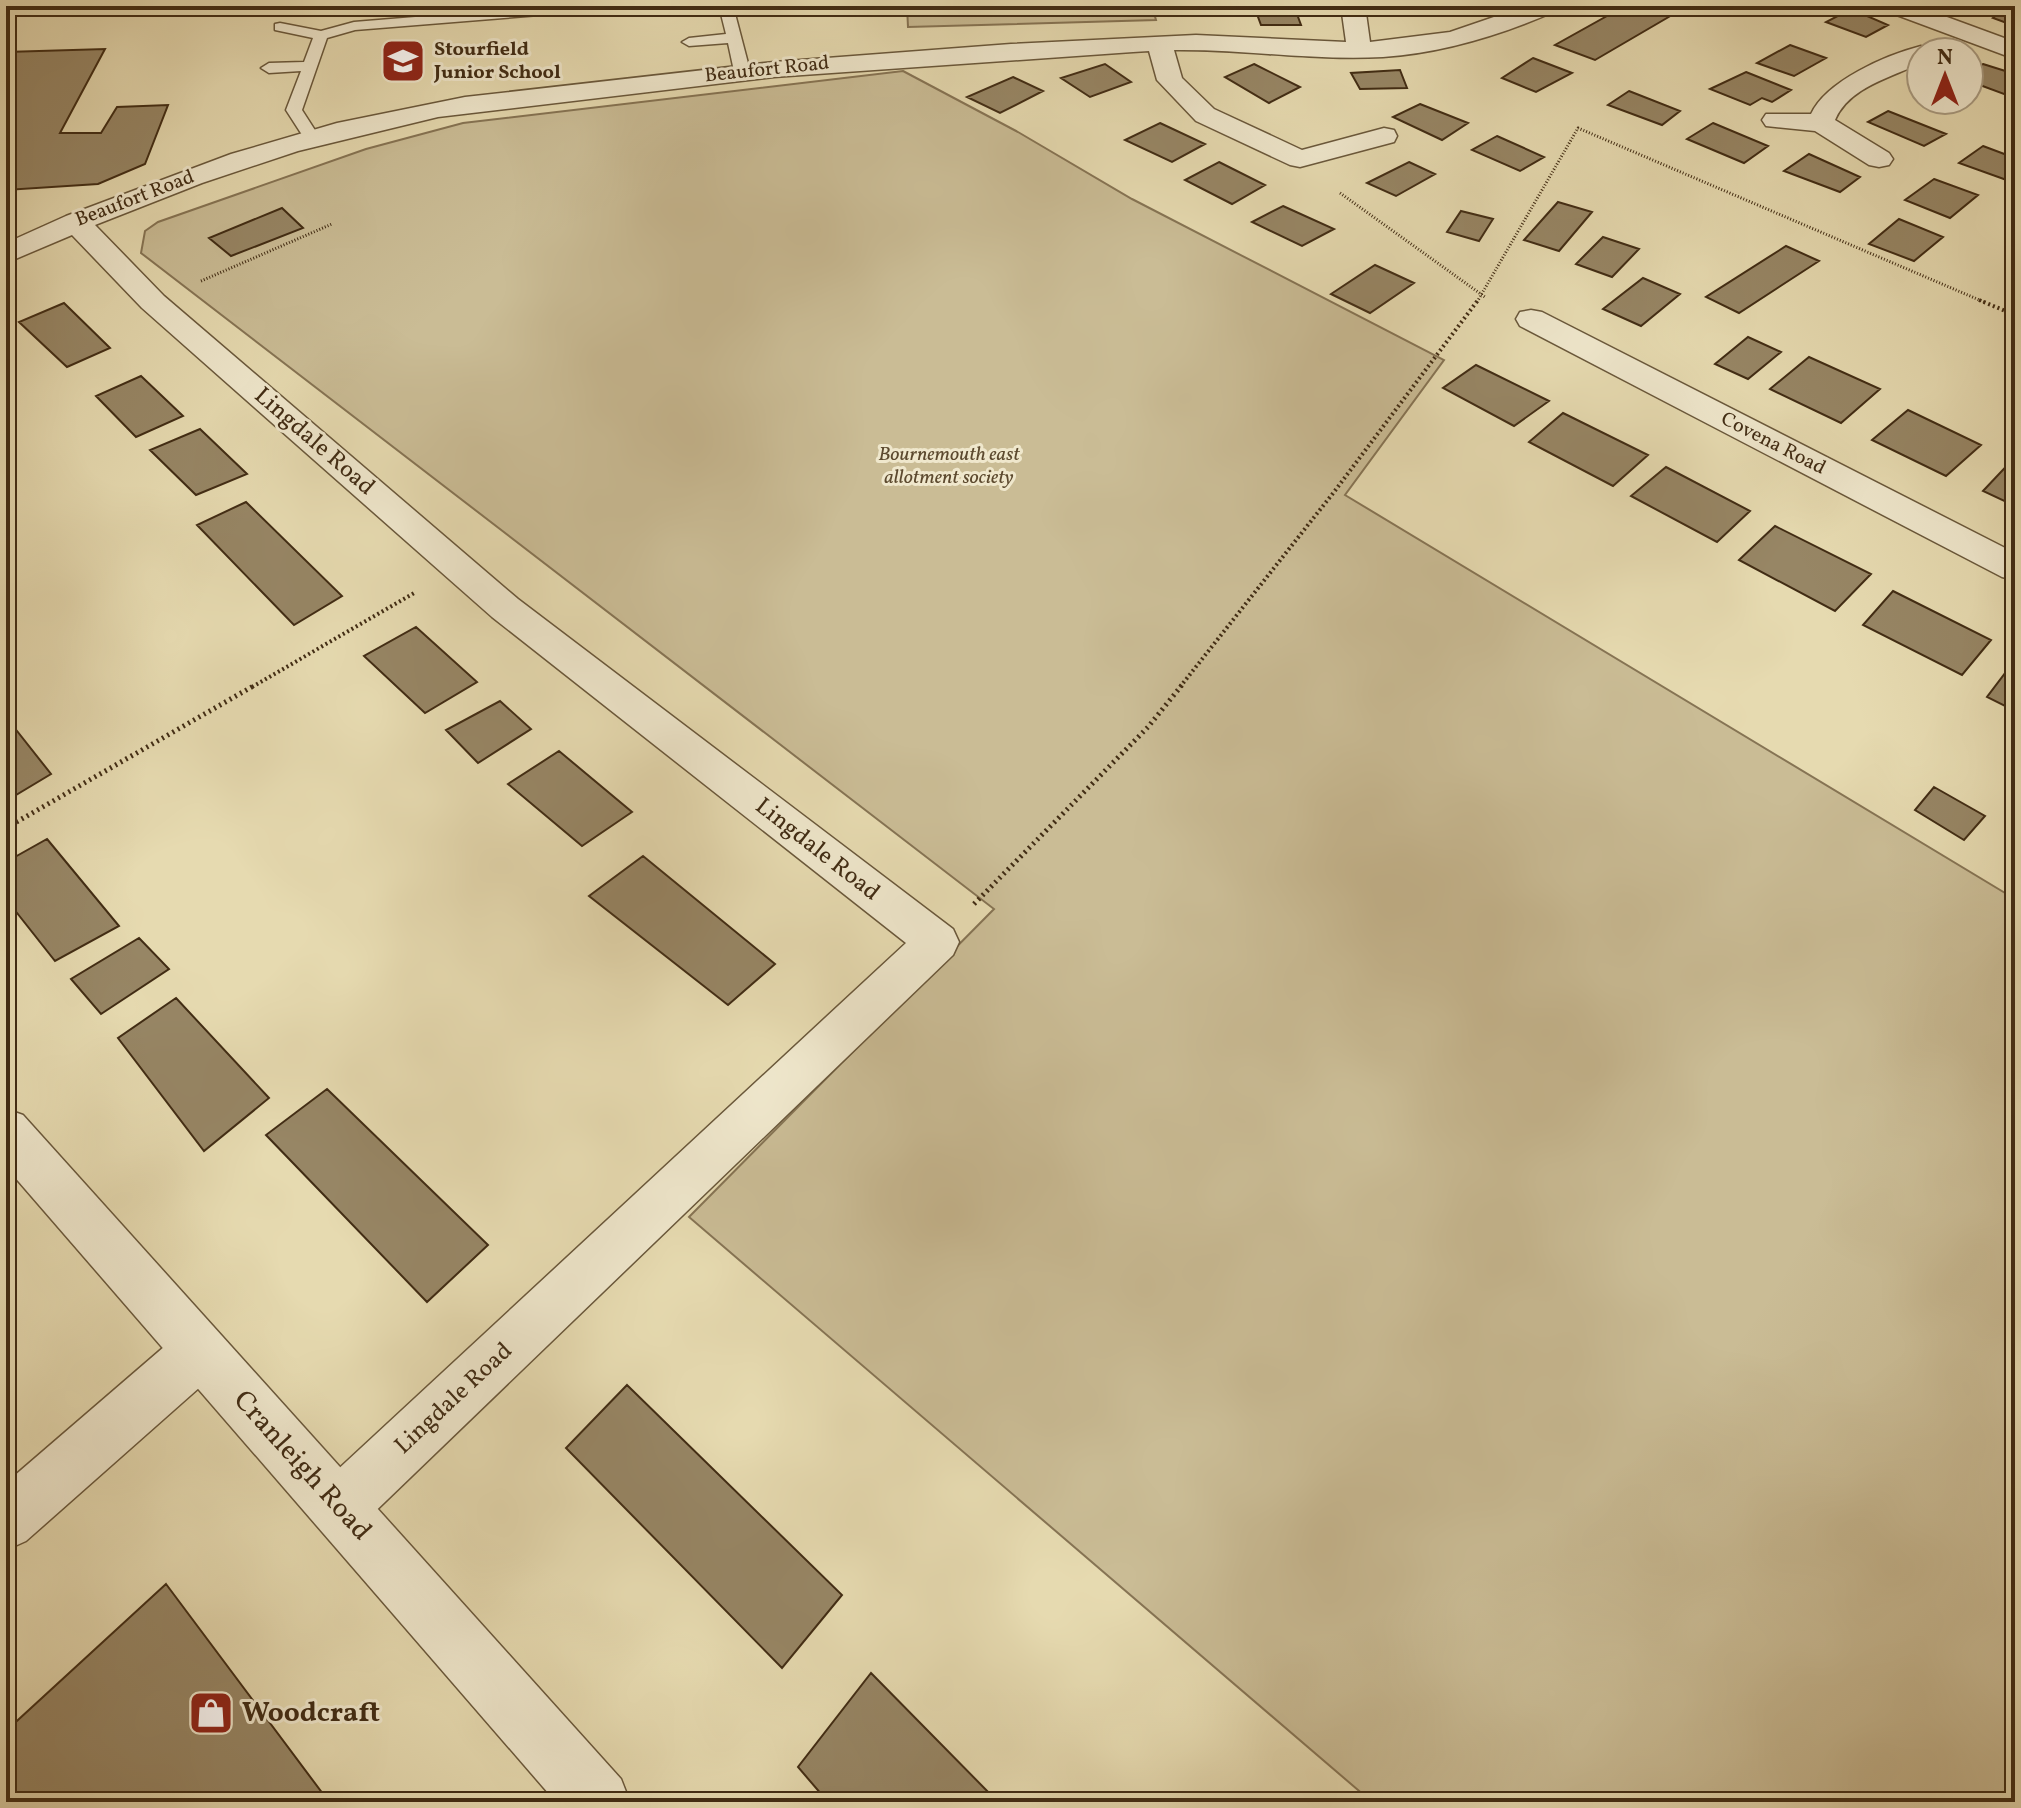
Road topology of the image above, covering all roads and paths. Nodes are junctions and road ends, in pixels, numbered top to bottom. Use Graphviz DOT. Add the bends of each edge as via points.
graph roads {
  1 [pos="602,6"];
  2 [pos="726,6"];
  3 [pos="1353,6"];
  4 [pos="1547,6"];
  5 [pos="1895,6"];
  6 [pos="280,27"];
  7 [pos="1959,31"];
  8 [pos="321,35"];
  9 [pos="1951,36"];
  10 [pos="734,38"];
  11 [pos="689,42"];
  12 [pos="1159,43"];
  13 [pos="1359,50"];
  14 [pos="2015,51"];
  15 [pos="1905,62"];
  16 [pos="310,66"];
  17 [pos="269,68"];
  18 [pos="742,71"];
  19 [pos="1775,120"];
  20 [pos="1821,123"];
  21 [pos="1384,136"];
  22 [pos="312,138"];
  23 [pos="1300,159"];
  24 [pos="1879,159"];
  25 [pos="1323,181"];
  26 [pos="76,222"];
  27 [pos="332,224"];
  28 [pos="6,254"];
  29 [pos="1481,296"];
  30 [pos="153,302"];
  31 [pos="2015,315"];
  32 [pos="1531,319"];
  33 [pos="458,568"];
  34 [pos="2015,568"];
  35 [pos="6,828"];
  36 [pos="937,942"];
  37 [pos="6,1131"];
  38 [pos="198,1353"];
  39 [pos="340,1506"];
  40 [pos="6,1521"];
  41 [pos="598,1802"];
  1 -- 8 [label="lane" via="354,26"];
  2 -- 10 [label="lane"];
  3 -- 13 [label="street"];
  4 -- 13 [label="street, Beaufort Road" via="1434,45"];
  5 -- 7 [label="street"];
  6 -- 8 [label="lane"];
  7 -- 9 [label="street"];
  7 -- 14 [label="street"];
  8 -- 16 [label="lane"];
  10 -- 11 [label="lane"];
  10 -- 18 [label="lane"];
  12 -- 13 [label="street, Beaufort Road"];
  12 -- 18 [label="street, Beaufort Road"];
  12 -- 23 [label="street" via="1170,80 1205,115"];
  15 -- 20 [label="street" via="1846,88 1830,102"];
  16 -- 17 [label="lane"];
  16 -- 22 [label="lane" via="294,110"];
  18 -- 22 [label="street, Beaufort Road" via="458,106"];
  19 -- 20 [label="street"];
  20 -- 24 [label="street"];
  21 -- 23 [label="street"];
  22 -- 26 [label="street, Beaufort Road" via="210,170"];
  23 -- 25 [label="street"];
  25 -- 29 [label="path"];
  26 -- 28 [label="street, Beaufort Road"];
  26 -- 30 [label="street, Lingdale Road"];
  27 -- 30 [label="path"];
  29 -- 31 [label="path" via="1578,128"];
  29 -- 32 [label="path"];
  29 -- 36 [label="path" via="1148,727"];
  30 -- 33 [label="street, Lingdale Road"];
  32 -- 34 [label="street, Covena Road"];
  33 -- 35 [label="path"];
  33 -- 36 [label="street, Lingdale Road"];
  36 -- 39 [label="street, Lingdale Road"];
  37 -- 38 [label="street, Cranleigh Road"];
  38 -- 39 [label="street, Cranleigh Road"];
  38 -- 40 [label="street"];
  39 -- 41 [label="street, Cranleigh Road"];
}
